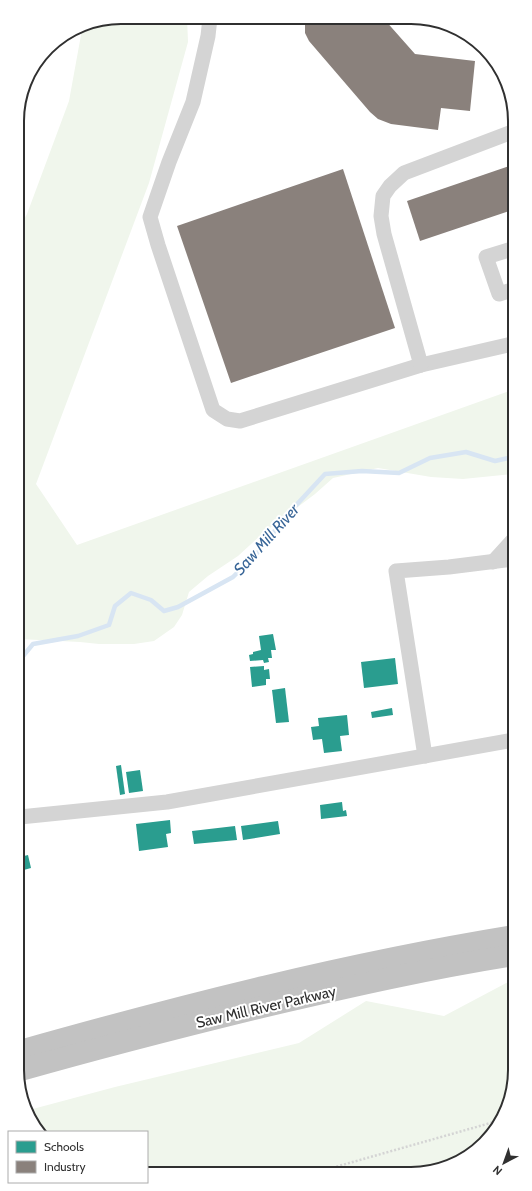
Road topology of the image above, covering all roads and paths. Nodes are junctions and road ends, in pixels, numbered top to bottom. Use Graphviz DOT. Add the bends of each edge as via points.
graph roads {
  1 [pos="209,24"];
  2 [pos="508,134"];
  3 [pos="508,250"];
  4 [pos="508,291"];
  5 [pos="508,345"];
  6 [pos="421,365"];
  7 [pos="508,545"];
  8 [pos="508,560"];
  9 [pos="492,562"];
  10 [pos="508,741"];
  11 [pos="425,756"];
  12 [pos="24,817"];
  13 [pos="508,937"];
  14 [pos="508,956"];
  15 [pos="24,1050"];
  16 [pos="24,1069"];
  17 [pos="493,1122"];
  18 [pos="335,1167"];
  1 -- 6 [label="lane" via="193,102 150,217 213,410 227,419 240,421"];
  2 -- 6 [label="lane" via="404,173 383,196 381,216 384,234"];
  3 -- 4 [label="lane" via="486,257 499,294"];
  5 -- 6 [label="lane"];
  7 -- 9 [label="lane"];
  8 -- 9 [label="lane"];
  9 -- 11 [label="lane" via="396,571"];
  10 -- 11 [label="lane"];
  11 -- 12 [label="lane" via="167,802"];
  13 -- 15 [label="highway, Saw Mill River Parkway" via="424,952 273,985"];
  14 -- 16 [label="highway, Saw Mill River Parkway" via="309,996 168,1030"];
  17 -- 18 [label="path"];
}
